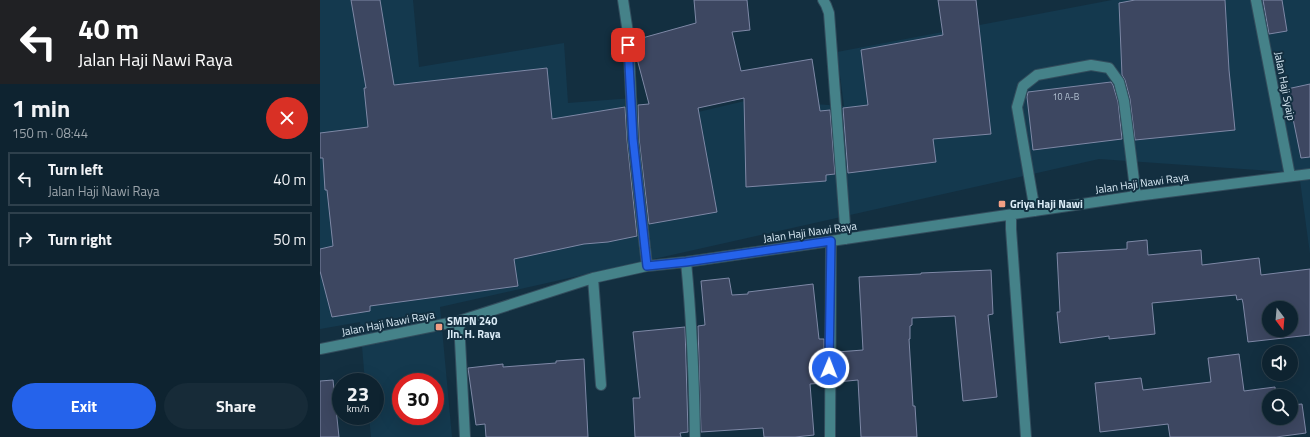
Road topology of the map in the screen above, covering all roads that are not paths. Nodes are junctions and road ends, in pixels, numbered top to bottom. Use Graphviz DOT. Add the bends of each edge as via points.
graph roads {
  1 [pos="623,0"];
  2 [pos="822,0"];
  3 [pos="1256,0"];
  4 [pos="1310,174"];
  5 [pos="1290,176"];
  6 [pos="1136,196"];
  7 [pos="1035,211"];
  8 [pos="1011,215"];
  9 [pos="846,239"];
  10 [pos="831,241"];
  11 [pos="686,262"];
  12 [pos="647,266"];
  13 [pos="592,278"];
  14 [pos="459,321"];
  15 [pos="320,349"];
  16 [pos="601,385"];
  17 [pos="465,437"];
  18 [pos="695,437"];
  19 [pos="830,437"];
  20 [pos="1026,437"];
  1 -- 12 [label="street" via="628,33 633,139"];
  2 -- 9 [label="street" via="829,13"];
  3 -- 5 [label="street, Jalan Haji Syaip"];
  4 -- 5 [label="street, Jalan Haji Nawi Raya"];
  5 -- 6 [label="street, Jalan Haji Nawi Raya"];
  6 -- 7 [label="street, Jalan Haji Nawi Raya"];
  6 -- 7 [label="street" via="1124,101 1119,82 1109,68 1091,65 1037,75 1023,86 1017,107"];
  7 -- 8 [label="street, Jalan Haji Nawi Raya"];
  8 -- 9 [label="street, Jalan Haji Nawi Raya"];
  8 -- 20 [label="street"];
  9 -- 10 [label="street, Jalan Haji Nawi Raya"];
  10 -- 11 [label="street, Jalan Haji Nawi Raya"];
  10 -- 19 [label="street"];
  11 -- 12 [label="street, Jalan Haji Nawi Raya"];
  11 -- 18 [label="street" via="694,366"];
  12 -- 13 [label="street, Jalan Haji Nawi Raya"];
  13 -- 14 [label="street, Jalan Haji Nawi Raya"];
  13 -- 16 [label="street"];
  14 -- 15 [label="street, Jalan Haji Nawi Raya"];
  14 -- 17 [label="street"];
}
